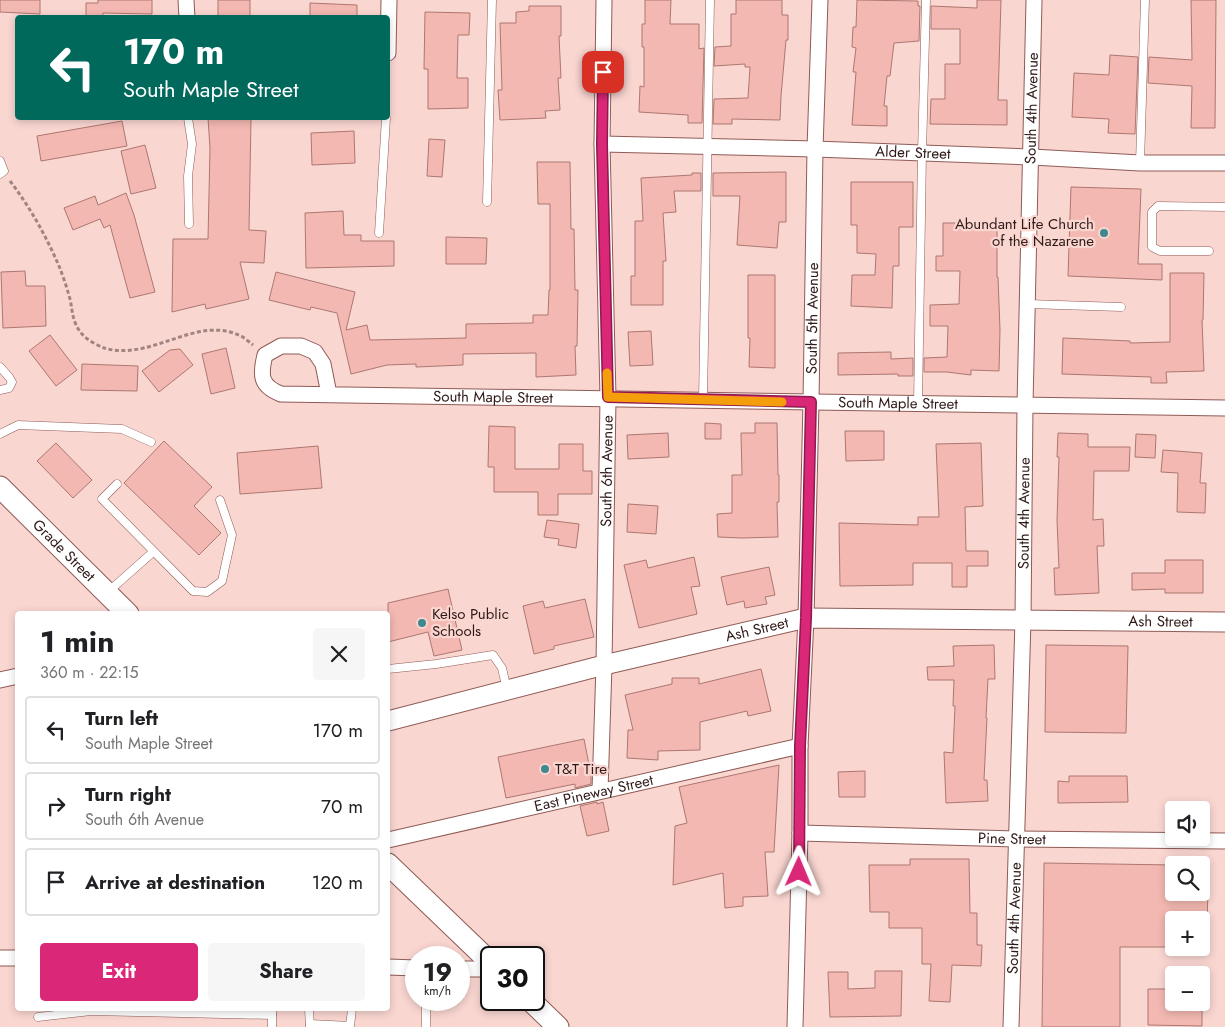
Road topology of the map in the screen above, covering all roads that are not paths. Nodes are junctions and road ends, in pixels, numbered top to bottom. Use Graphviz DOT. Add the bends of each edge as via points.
graph roads {
  1 [pos="186,0"];
  2 [pos="389,0"];
  3 [pos="492,0"];
  4 [pos="604,0"];
  5 [pos="710,0"];
  6 [pos="820,0"];
  7 [pos="926,0"];
  8 [pos="1034,0"];
  9 [pos="1145,0"];
  10 [pos="187,15"];
  11 [pos="389,15"];
  12 [pos="188,120"];
  13 [pos="386,120"];
  14 [pos="602,144"];
  15 [pos="707,147"];
  16 [pos="814,149"];
  17 [pos="922,153"];
  18 [pos="1032,157"];
  19 [pos="0,161"];
  20 [pos="1140,163"];
  21 [pos="1225,163"];
  22 [pos="2,173"];
  23 [pos="487,202"];
  24 [pos="1225,207"];
  25 [pos="189,224"];
  26 [pos="379,233"];
  27 [pos="1209,251"];
  28 [pos="1028,304"];
  29 [pos="1121,307"];
  30 [pos="0,367"];
  31 [pos="0,390"];
  32 [pos="329,394"];
  33 [pos="608,397"];
  34 [pos="703,400"];
  35 [pos="811,402"];
  36 [pos="918,403"];
  37 [pos="1025,405"];
  38 [pos="1225,408"];
  39 [pos="0,434"];
  40 [pos="151,442"];
  41 [pos="117,484"];
  42 [pos="0,487"];
  43 [pos="220,500"];
  44 [pos="153,552"];
  45 [pos="108,593"];
  46 [pos="123,611"];
  47 [pos="806,618"];
  48 [pos="1023,620"];
  49 [pos="1225,622"];
  50 [pos="604,665"];
  51 [pos="390,669"];
  52 [pos="15,677"];
  53 [pos="0,680"];
  54 [pos="507,690"];
  55 [pos="390,720"];
  56 [pos="800,746"];
  57 [pos="600,791"];
  58 [pos="800,833"];
  59 [pos="1016,838"];
  60 [pos="390,840"];
  61 [pos="1225,841"];
  62 [pos="390,866"];
  63 [pos="480,952"];
  64 [pos="0,958"];
  65 [pos="15,958"];
  66 [pos="390,967"];
  67 [pos="405,968"];
  68 [pos="309,1011"];
  69 [pos="352,1011"];
  70 [pos="426,1011"];
  71 [pos="541,1011"];
  72 [pos="272,1012"];
  73 [pos="38,1017"];
  74 [pos="310,1026"];
  75 [pos="272,1027"];
  76 [pos="426,1027"];
  77 [pos="558,1027"];
  78 [pos="795,1027"];
  79 [pos="1011,1027"];
  1 -- 10 [label="street"];
  2 -- 11 [label="street"];
  3 -- 23 [label="lane"];
  4 -- 14 [label="street, South 6th Avenue"];
  5 -- 15 [label="lane"];
  6 -- 16 [label="street, South 5th Avenue"];
  7 -- 17 [label="lane"];
  8 -- 18 [label="street, South 4th Avenue"];
  9 -- 20 [label="lane"];
  12 -- 25 [label="lane" via="192,144 188,176"];
  13 -- 26 [label="lane"];
  14 -- 15 [label="street, Alder Street"];
  14 -- 33 [label="street, South 6th Avenue"];
  15 -- 16 [label="street, Alder Street"];
  15 -- 34 [label="lane"];
  16 -- 17 [label="street, Alder Street"];
  16 -- 35 [label="street, South 5th Avenue"];
  17 -- 18 [label="street, Alder Street"];
  17 -- 36 [label="lane"];
  18 -- 20 [label="street, Alder Street"];
  18 -- 28 [label="street, South 4th Avenue"];
  19 -- 22 [label="lane"];
  20 -- 21 [label="street, Alder Street"];
  24 -- 27 [label="lane" via="1158,206 1152,212 1152,247 1160,252"];
  28 -- 29 [label="lane"];
  28 -- 37 [label="street, South 4th Avenue"];
  30 -- 31 [label="lane" via="12,382 9,388"];
  32 -- 32 [label="street, South Maple Street" via="281,394 272,390 264,382 261,370 265,355 281,346 301,346 315,352 323,364"];
  32 -- 33 [label="street, South Maple Street"];
  33 -- 34 [label="street, South Maple Street"];
  33 -- 50 [label="street, South 6th Avenue"];
  34 -- 35 [label="street, South Maple Street"];
  35 -- 36 [label="street, South Maple Street"];
  35 -- 47 [label="street, South 5th Avenue"];
  36 -- 37 [label="street, South Maple Street"];
  37 -- 38 [label="street, South Maple Street"];
  37 -- 48 [label="street, South 4th Avenue"];
  39 -- 40 [label="lane" via="18,425 122,429"];
  41 -- 44 [label="lane" via="102,499"];
  42 -- 45 [label="main road, Grade Street"];
  43 -- 44 [label="lane" via="232,535 222,581 207,592 193,591"];
  44 -- 45 [label="lane"];
  45 -- 46 [label="main road, Grade Street"];
  47 -- 48 [label="street, Ash Street"];
  47 -- 50 [label="street, Ash Street"];
  47 -- 56 [label="street, South 5th Avenue"];
  48 -- 49 [label="street, Ash Street"];
  48 -- 59 [label="street, South 4th Avenue"];
  50 -- 54 [label="street, Ash Street"];
  50 -- 57 [label="street, South 6th Avenue"];
  51 -- 54 [label="lane" via="493,655 502,668"];
  52 -- 53 [label="street"];
  54 -- 55 [label="street, Ash Street"];
  56 -- 57 [label="street, East Pineway Street"];
  56 -- 58 [label="street, South 5th Avenue"];
  57 -- 60 [label="street, East Pineway Street"];
  58 -- 59 [label="street, Pine Street"];
  58 -- 78 [label="street, South 5th Avenue"];
  59 -- 61 [label="street, Pine Street"];
  59 -- 79 [label="street, South 4th Avenue"];
  62 -- 63 [label="main road"];
  64 -- 65 [label="street"];
  66 -- 67 [label="street"];
  68 -- 74 [label="lane"];
  69 -- 74 [label="lane" via="350,1026"];
  70 -- 76 [label="lane"];
  71 -- 77 [label="main road"];
  72 -- 73 [label="lane" via="92,1011"];
  72 -- 75 [label="lane"];
}
